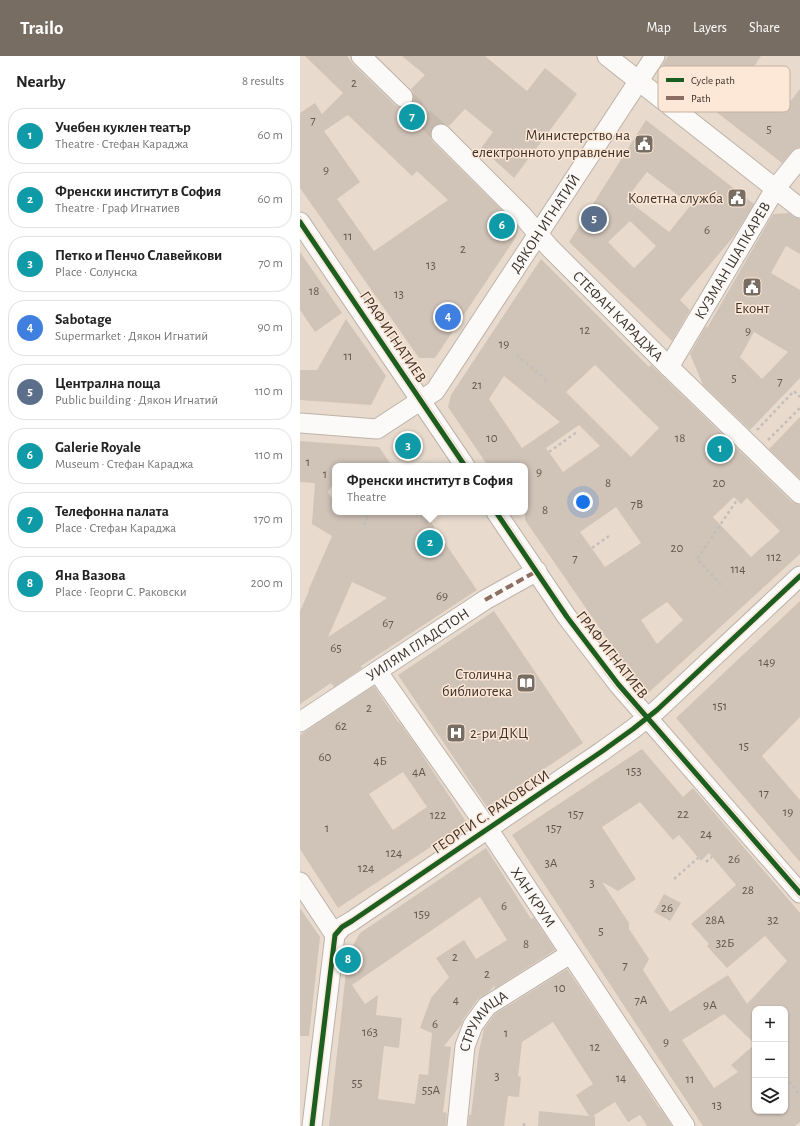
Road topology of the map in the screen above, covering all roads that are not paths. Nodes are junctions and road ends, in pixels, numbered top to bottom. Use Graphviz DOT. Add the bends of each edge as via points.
graph roads {
  1 [pos="361,56"];
  2 [pos="607,56"];
  3 [pos="655,56"];
  4 [pos="638,81"];
  5 [pos="403,97"];
  6 [pos="658,97"];
  7 [pos="677,112"];
  8 [pos="441,134"];
  9 [pos="800,158"];
  10 [pos="775,189"];
  11 [pos="800,208"];
  12 [pos="300,222"];
  13 [pos="537,234"];
  14 [pos="669,367"];
  15 [pos="428,396"];
  16 [pos="300,423"];
  17 [pos="463,463"];
  18 [pos="800,494"];
  19 [pos="498,515"];
  20 [pos="537,572"];
  21 [pos="800,576"];
  22 [pos="377,671"];
  23 [pos="647,718"];
  24 [pos="300,722"];
  25 [pos="488,829"];
  26 [pos="300,882"];
  27 [pos="800,893"];
  28 [pos="335,935"];
  29 [pos="570,954"];
  30 [pos="312,1126"];
  31 [pos="457,1126"];
  32 [pos="685,1126"];
  1 -- 5 [label="street"];
  2 -- 4 [label="street"];
  3 -- 4 [label="street, ДЯКОН ИГНАТИЙ"];
  4 -- 6 [label="street"];
  4 -- 13 [label="street, ДЯКОН ИГНАТИЙ"];
  7 -- 10 [label="street"];
  8 -- 13 [label="street, СТЕФАН КАРАДЖА" via="522,215"];
  9 -- 10 [label="street, КУЗМАН ШАПКАРЕВ"];
  10 -- 11 [label="street"];
  10 -- 14 [label="street, КУЗМАН ШАПКАРЕВ"];
  12 -- 15 [label="street, ГРАФ ИГНАТИЕВ"];
  13 -- 14 [label="street, СТЕФАН КАРАДЖА"];
  13 -- 15 [label="street, ДЯКОН ИГНАТИЙ"];
  14 -- 18 [label="street, СТЕФАН КАРАДЖА"];
  15 -- 16 [label="street" via="377,429"];
  15 -- 17 [label="street, ГРАФ ИГНАТИЕВ"];
  19 -- 20 [label="street, ГРАФ ИГНАТИЕВ"];
  20 -- 22 [label="street, УИЛЯМ ГЛАДСТОН" via="485,600"];
  20 -- 23 [label="street, ГРАФ ИГНАТИЕВ" via="594,654"];
  21 -- 23 [label="street, ГЕОРГИ С. РАКОВСКИ"];
  22 -- 24 [label="street, УИЛЯМ ГЛАДСТОН"];
  22 -- 25 [label="street, ХАН КРУМ"];
  23 -- 25 [label="street, ГЕОРГИ С. РАКОВСКИ"];
  23 -- 27 [label="street, ГРАФ ИГНАТИЕВ"];
  25 -- 28 [label="street, ГЕОРГИ С. РАКОВСКИ" via="342,927"];
  25 -- 29 [label="street, ХАН КРУМ"];
  26 -- 28 [label="street"];
  28 -- 30 [label="street"];
  29 -- 31 [label="street, СТРУМИЦА" via="487,1006 472,1025 466,1046"];
  29 -- 32 [label="street, ХАН КРУМ"];
}
